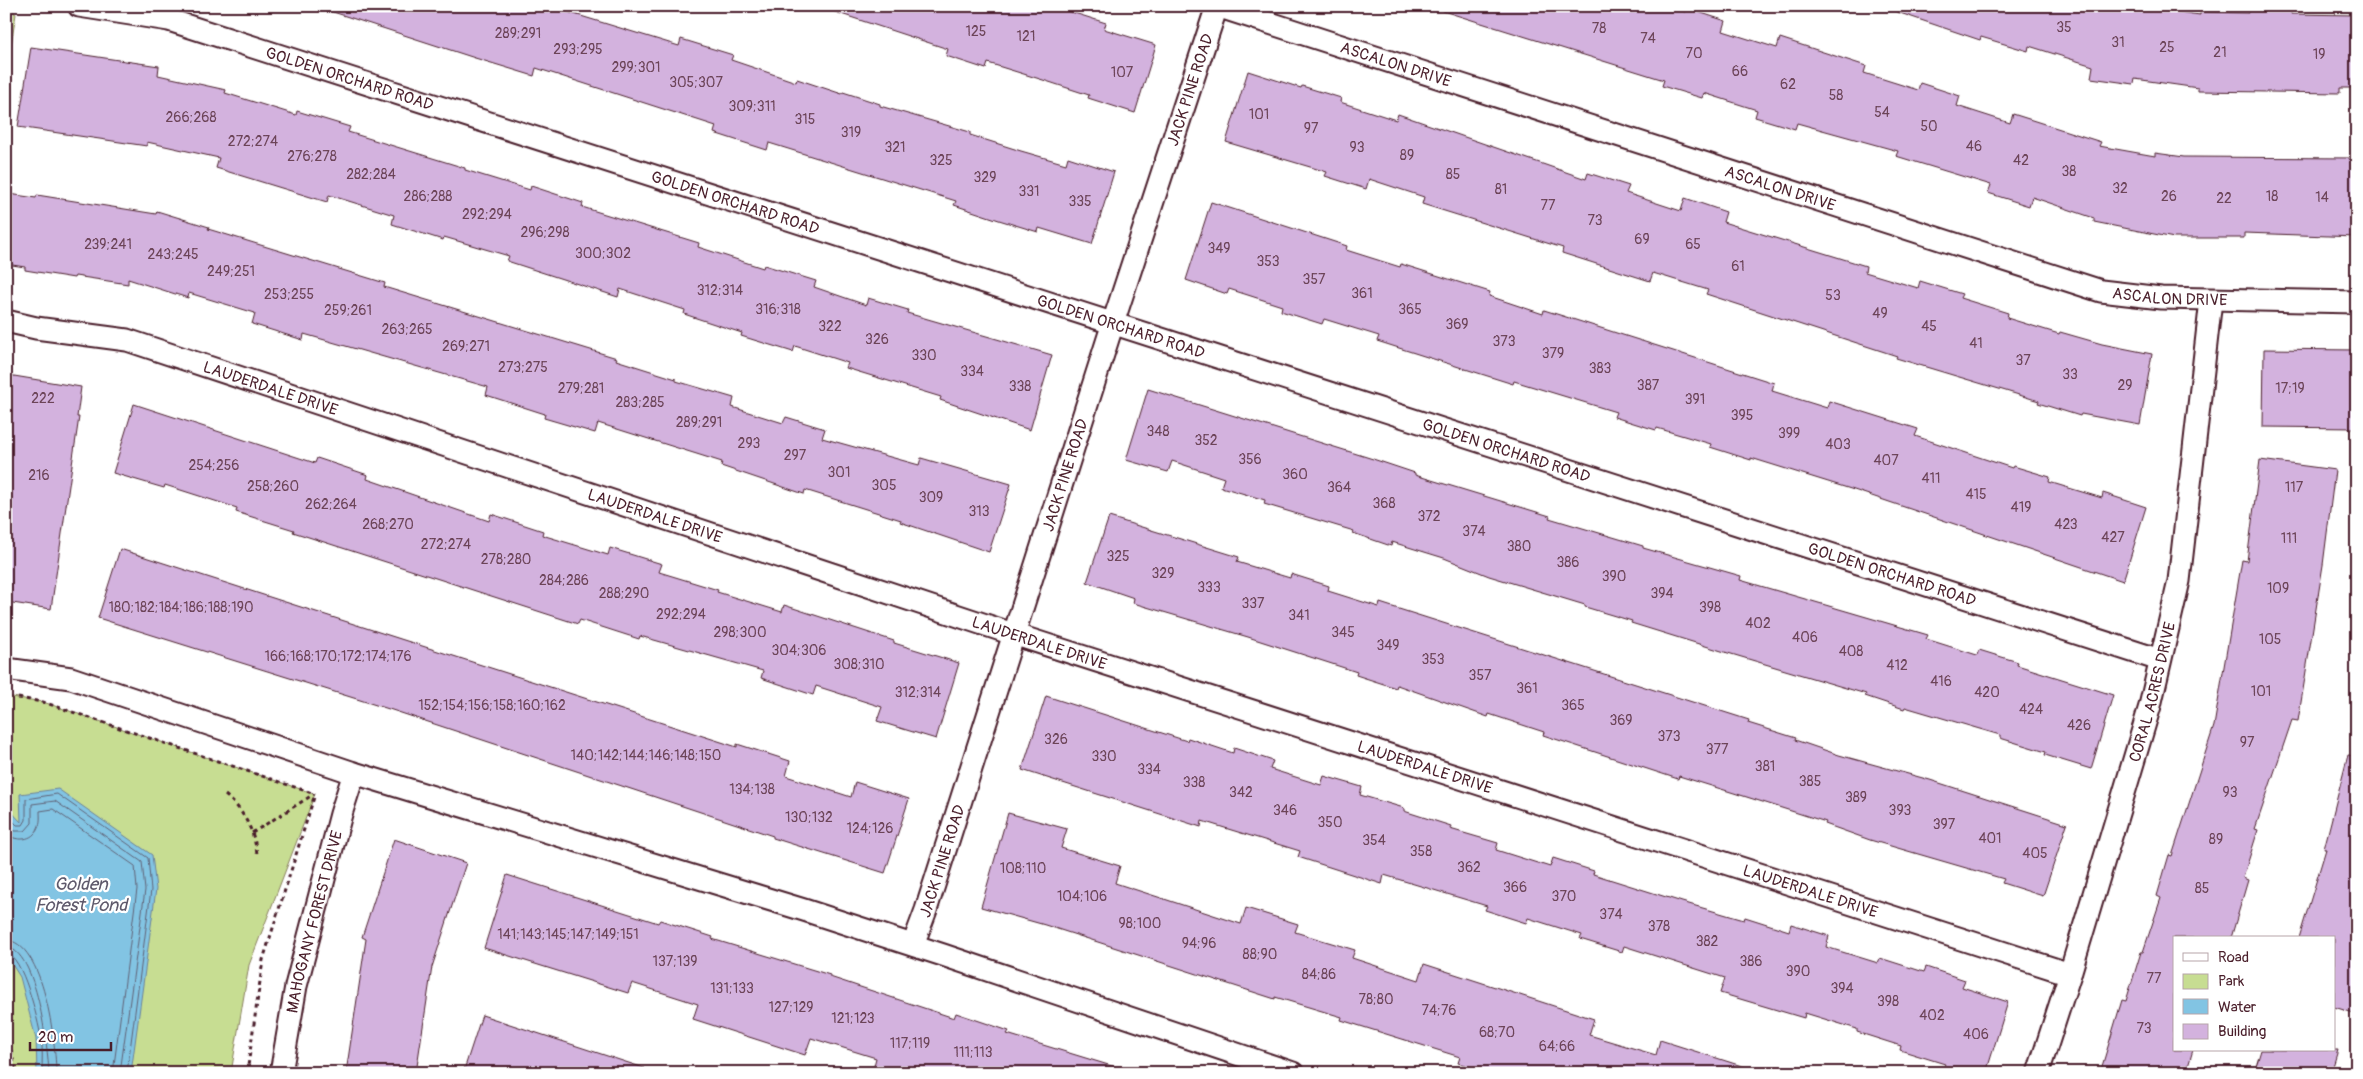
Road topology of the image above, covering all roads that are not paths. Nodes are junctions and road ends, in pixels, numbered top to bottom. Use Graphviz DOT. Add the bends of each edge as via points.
graph roads {
  1 [pos="79,6"];
  2 [pos="1217,6"];
  3 [pos="2211,300"];
  4 [pos="2357,302"];
  5 [pos="6,321"];
  6 [pos="1113,323"];
  7 [pos="1013,634"];
  8 [pos="2160,660"];
  9 [pos="6,669"];
  10 [pos="354,773"];
  11 [pos="913,945"];
  12 [pos="2070,974"];
  13 [pos="281,1073"];
  14 [pos="1293,1073"];
  15 [pos="2038,1073"];
  1 -- 6 [label="street, GOLDEN ORCHARD ROAD" via="168,20"];
  2 -- 3 [label="street, ASCALON DRIVE" via="2101,291"];
  2 -- 6 [label="street, JACK PINE ROAD"];
  3 -- 4 [label="street, ASCALON DRIVE"];
  3 -- 8 [label="street, CORAL ACRES DRIVE" via="2179,582"];
  5 -- 7 [label="street, LAUDERDALE DRIVE" via="127,340"];
  6 -- 7 [label="street, JACK PINE ROAD"];
  6 -- 8 [label="street, GOLDEN ORCHARD ROAD"];
  7 -- 11 [label="street, JACK PINE ROAD"];
  7 -- 12 [label="street, LAUDERDALE DRIVE"];
  8 -- 12 [label="street, CORAL ACRES DRIVE" via="2150,706"];
  9 -- 10 [label="street" via="71,678"];
  10 -- 11 [label="street"];
  10 -- 13 [label="street, MAHOGANY FOREST DRIVE" via="296,986"];
  11 -- 14 [label="street"];
  12 -- 15 [label="street, CORAL ACRES DRIVE"];
}
